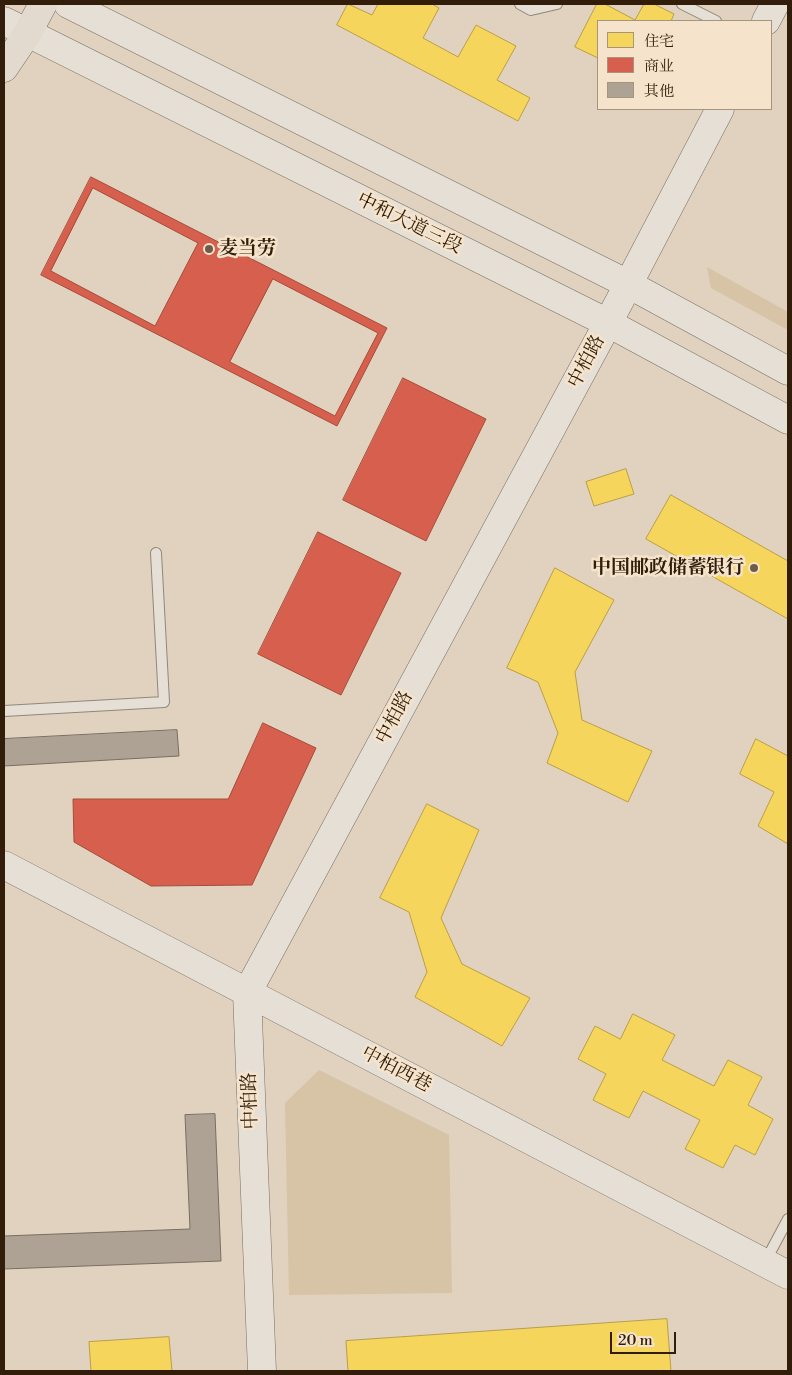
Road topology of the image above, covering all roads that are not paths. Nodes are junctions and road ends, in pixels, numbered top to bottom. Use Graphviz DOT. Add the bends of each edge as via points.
graph roads {
  1 [pos="43,4"];
  2 [pos="68,4"];
  3 [pos="520,4"];
  4 [pos="557,4"];
  5 [pos="682,4"];
  6 [pos="775,4"];
  7 [pos="697,8"];
  8 [pos="715,20"];
  9 [pos="767,20"];
  10 [pos="15,27"];
  11 [pos="4,68"];
  12 [pos="719,110"];
  13 [pos="628,284"];
  14 [pos="608,323"];
  15 [pos="788,371"];
  16 [pos="788,420"];
  17 [pos="156,552"];
  18 [pos="4,711"];
  19 [pos="4,865"];
  20 [pos="247,993"];
  21 [pos="788,1219"];
  22 [pos="764,1263"];
  23 [pos="788,1275"];
  24 [pos="262,1371"];
  1 -- 10 [label="main road"];
  2 -- 13 [label="street"];
  3 -- 4 [label="lane" via="531,10"];
  5 -- 7 [label="lane"];
  6 -- 9 [label="street"];
  7 -- 8 [label="lane"];
  10 -- 11 [label="main road"];
  10 -- 14 [label="street, 中和大道三段"];
  12 -- 13 [label="street, 中柏路"];
  13 -- 14 [label="street, 中柏路"];
  13 -- 15 [label="street"];
  14 -- 16 [label="street, 中和大道三段"];
  14 -- 20 [label="street, 中柏路"];
  17 -- 18 [label="lane" via="164,702"];
  19 -- 20 [label="street, 中柏西巷"];
  20 -- 22 [label="street, 中柏西巷"];
  20 -- 24 [label="street, 中柏路"];
  21 -- 22 [label="lane"];
  22 -- 23 [label="street, 中柏西巷"];
}
